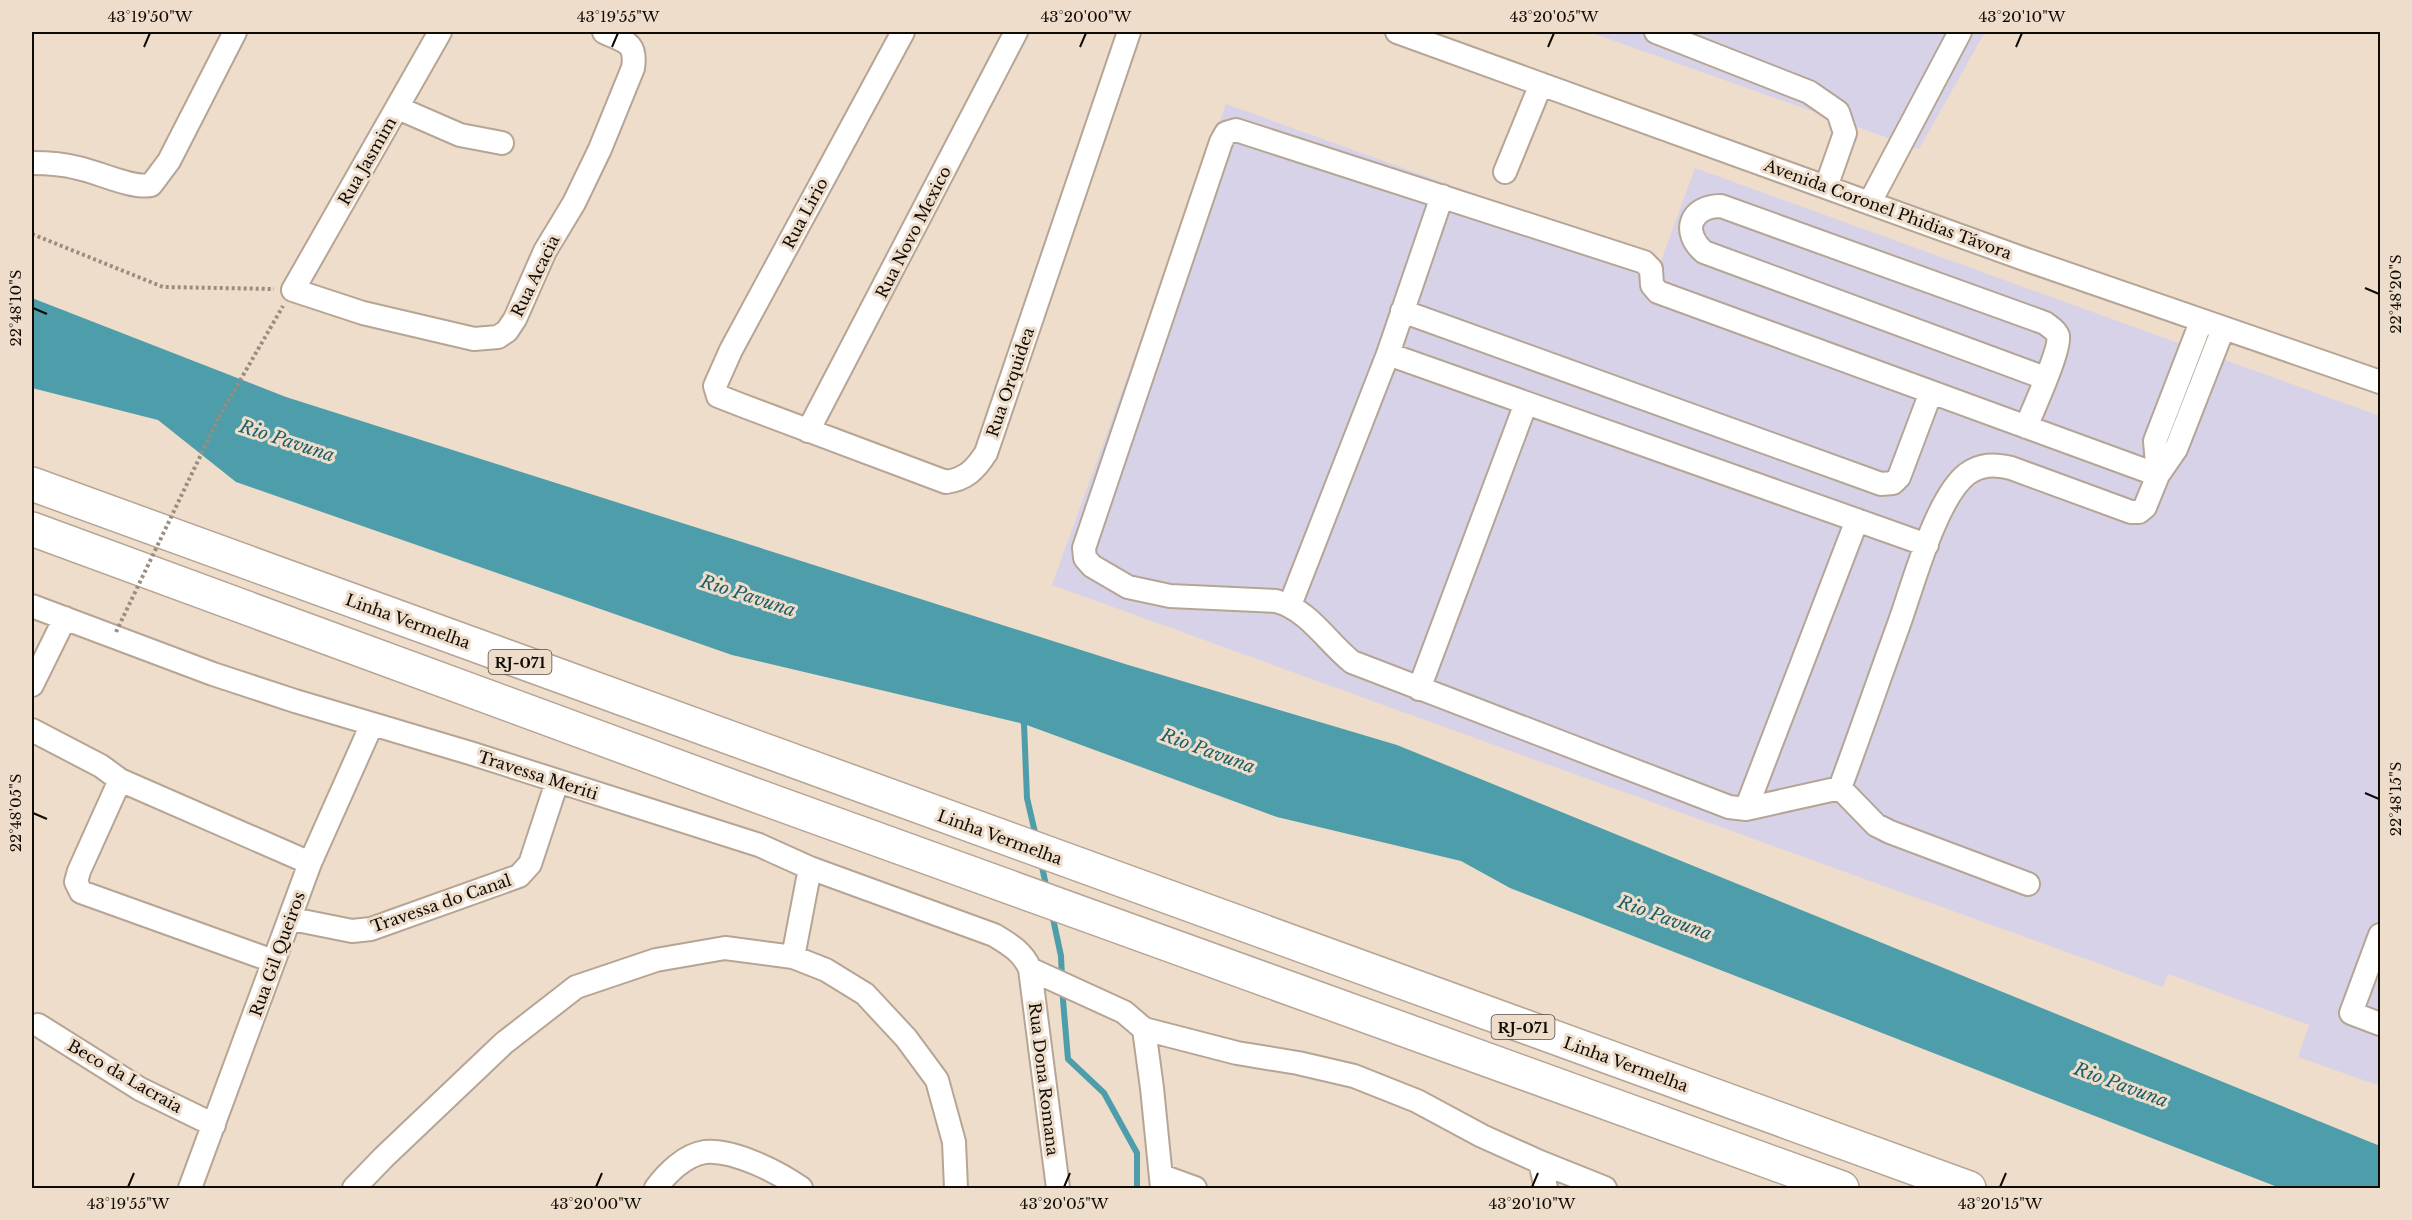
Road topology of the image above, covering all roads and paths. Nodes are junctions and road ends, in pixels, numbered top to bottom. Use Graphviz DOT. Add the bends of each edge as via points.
graph roads {
  1 [pos="235,32"];
  2 [pos="440,32"];
  3 [pos="604,32"];
  4 [pos="903,32"];
  5 [pos="1016,32"];
  6 [pos="1129,32"];
  7 [pos="1397,32"];
  8 [pos="1656,32"];
  9 [pos="1960,32"];
  10 [pos="1541,84"];
  11 [pos="398,108"];
  12 [pos="502,143"];
  13 [pos="32,163"];
  14 [pos="1505,172"];
  15 [pos="1826,187"];
  16 [pos="1442,196"];
  17 [pos="1870,202"];
  18 [pos="32,234"];
  19 [pos="293,290"];
  20 [pos="1402,311"];
  21 [pos="2200,322"];
  22 [pos="2223,329"];
  23 [pos="1388,354"];
  24 [pos="2045,378"];
  25 [pos="2380,382"];
  26 [pos="1931,392"];
  27 [pos="718,396"];
  28 [pos="1526,403"];
  29 [pos="2026,427"];
  30 [pos="808,431"];
  31 [pos="2158,475"];
  32 [pos="32,484"];
  33 [pos="1857,520"];
  34 [pos="32,529"];
  35 [pos="1927,545"];
  36 [pos="1290,605"];
  37 [pos="32,606"];
  38 [pos="65,618"];
  39 [pos="116,632"];
  40 [pos="32,685"];
  41 [pos="1419,689"];
  42 [pos="372,724"];
  43 [pos="32,730"];
  44 [pos="120,780"];
  45 [pos="557,782"];
  46 [pos="1840,788"];
  47 [pos="1746,809"];
  48 [pos="310,863"];
  49 [pos="810,868"];
  50 [pos="2028,884"];
  51 [pos="297,920"];
  52 [pos="2380,935"];
  53 [pos="793,957"];
  54 [pos="273,961"];
  55 [pos="1039,973"];
  56 [pos="38,1024"];
  57 [pos="2380,1024"];
  58 [pos="1144,1029"];
  59 [pos="214,1125"];
  60 [pos="1540,1162"];
  61 [pos="1162,1182"];
  62 [pos="190,1188"];
  63 [pos="354,1188"];
  64 [pos="657,1188"];
  65 [pos="801,1188"];
  66 [pos="956,1188"];
  67 [pos="1058,1188"];
  68 [pos="1195,1188"];
  69 [pos="1546,1188"];
  70 [pos="1605,1188"];
  71 [pos="1842,1188"];
  72 [pos="1969,1188"];
  1 -- 13 [label="street" via="169,161 151,185 136,185 77,167"];
  2 -- 11 [label="street, Rua Jasmim"];
  3 -- 19 [label="street, Rua Acacia" via="633,49 633,68 600,149 507,331 498,337 474,339 363,313"];
  4 -- 27 [label="street, Rua Lirio" via="730,350 714,386"];
  5 -- 30 [label="street, Rua Novo Mexico"];
  6 -- 30 [label="street, Rua Orquidea" via="991,440 975,469 960,480 946,482"];
  7 -- 10 [label="street, Avenida Coronel Phidias Távora"];
  8 -- 15 [label="street" via="1809,92 1838,112 1845,133"];
  9 -- 17 [label="street"];
  10 -- 14 [label="street"];
  10 -- 15 [label="street, Avenida Coronel Phidias Távora"];
  11 -- 12 [label="street" via="460,135"];
  11 -- 19 [label="street, Rua Jasmim"];
  15 -- 17 [label="street, Avenida Coronel Phidias Távora"];
  16 -- 20 [label="street"];
  16 -- 26 [label="street" via="1644,262 1651,269 1652,285 1658,292"];
  16 -- 36 [label="street" via="1236,130 1226,133 1221,142 1084,548 1085,558 1128,586 1155,594"];
  17 -- 21 [label="street, Avenida Coronel Phidias Távora"];
  18 -- 19 [label="path" via="163,287"];
  19 -- 39 [label="path, bridge" via="219,417"];
  20 -- 23 [label="street"];
  20 -- 26 [label="street" via="1881,484 1893,483 1899,477"];
  21 -- 22 [label="street, Avenida Coronel Phidias Távora"];
  21 -- 31 [label="street" via="2155,441"];
  22 -- 25 [label="street, Avenida Coronel Phidias Távora"];
  22 -- 31 [label="street" via="2176,449"];
  23 -- 28 [label="street"];
  23 -- 36 [label="street"];
  24 -- 24 [label="street" via="2058,336 2045,323 1721,207 1708,206 1696,213 1690,228 1694,244 1704,252"];
  24 -- 29 [label="street"];
  26 -- 29 [label="street"];
  27 -- 30 [label="street, Rua Orquidea"];
  28 -- 33 [label="street"];
  28 -- 41 [label="street"];
  29 -- 31 [label="street"];
  31 -- 35 [label="street" via="2145,507 2131,512 2011,468 1995,464 1979,467 1955,487"];
  32 -- 72 [label="highway, Linha Vermelha / RJ-071"];
  33 -- 35 [label="street"];
  33 -- 47 [label="street"];
  34 -- 71 [label="highway, RJ-071"];
  35 -- 46 [label="street"];
  36 -- 41 [label="street" via="1353,662"];
  37 -- 38 [label="street, Travessa Meriti"];
  38 -- 40 [label="street"];
  38 -- 42 [label="street, Travessa Meriti" via="213,674"];
  41 -- 47 [label="street" via="1729,807"];
  42 -- 45 [label="street, Travessa Meriti"];
  42 -- 48 [label="street, Rua Gil Queiros"];
  43 -- 44 [label="street"];
  44 -- 48 [label="street"];
  44 -- 54 [label="street" via="79,871 76,882 81,892"];
  45 -- 49 [label="street, Travessa Meriti" via="759,845"];
  45 -- 51 [label="street, Travessa do Canal" via="530,864 519,876 371,929 352,931"];
  46 -- 47 [label="street"];
  46 -- 50 [label="street" via="1876,825"];
  48 -- 54 [label="street, Rua Gil Queiros"];
  49 -- 53 [label="street"];
  49 -- 55 [label="street, Travessa Meriti" via="994,935 1011,945"];
  52 -- 57 [label="street" via="2351,1013"];
  53 -- 63 [label="street" via="725,948 656,960 576,987 504,1043"];
  53 -- 66 [label="street" via="826,969 865,994 906,1038 937,1080 954,1142"];
  54 -- 59 [label="street, Rua Gil Queiros"];
  55 -- 58 [label="street" via="1124,1012"];
  55 -- 67 [label="street, Rua Dona Romana"];
  56 -- 59 [label="street, Beco da Lacraia" via="140,1089"];
  58 -- 60 [label="street" via="1237,1053 1354,1076 1417,1101"];
  58 -- 61 [label="street"];
  59 -- 62 [label="street, Rua Gil Queiros"];
  60 -- 69 [label="street"];
  60 -- 70 [label="street"];
  61 -- 68 [label="street"];
  64 -- 65 [label="street" via="682,1162 704,1152 731,1154"];
}
